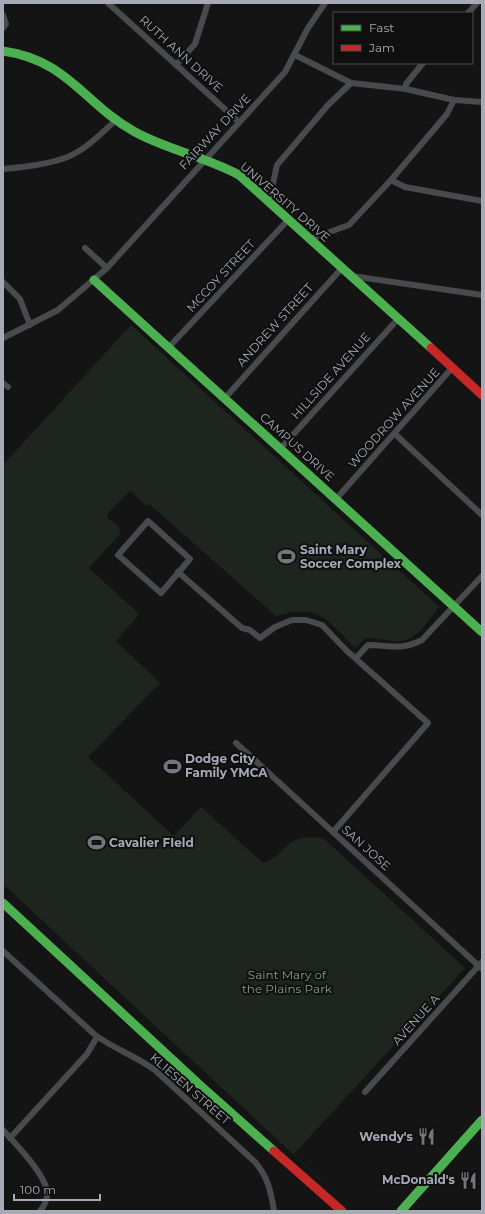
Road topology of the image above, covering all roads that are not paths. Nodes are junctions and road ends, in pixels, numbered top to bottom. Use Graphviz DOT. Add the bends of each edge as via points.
graph roads {
  1 [pos="108,3"];
  2 [pos="208,3"];
  3 [pos="325,3"];
  4 [pos="477,3"];
  5 [pos="469,12"];
  6 [pos="3,15"];
  7 [pos="3,28"];
  8 [pos="3,50"];
  9 [pos="295,55"];
  10 [pos="422,64"];
  11 [pos="176,65"];
  12 [pos="351,83"];
  13 [pos="406,89"];
  14 [pos="454,100"];
  15 [pos="482,102"];
  16 [pos="117,119"];
  17 [pos="240,122"];
  18 [pos="205,158"];
  19 [pos="3,169"];
  20 [pos="391,180"];
  21 [pos="482,201"];
  22 [pos="269,202"];
  23 [pos="288,220"];
  24 [pos="310,239"];
  25 [pos="85,248"];
  26 [pos="107,268"];
  27 [pos="342,268"];
  28 [pos="352,276"];
  29 [pos="94,280"];
  30 [pos="3,282"];
  31 [pos="482,295"];
  32 [pos="398,319"];
  33 [pos="30,325"];
  34 [pos="3,338"];
  35 [pos="169,347"];
  36 [pos="452,368"];
  37 [pos="482,396"];
  38 [pos="225,398"];
  39 [pos="395,434"];
  40 [pos="281,448"];
  41 [pos="336,499"];
  42 [pos="482,515"];
  43 [pos="178,572"];
  44 [pos="482,576"];
  45 [pos="454,607"];
  46 [pos="482,632"];
  47 [pos="356,658"];
  48 [pos="236,744"];
  49 [pos="333,832"];
  50 [pos="3,903"];
  51 [pos="3,951"];
  52 [pos="481,966"];
  53 [pos="97,1037"];
  54 [pos="365,1092"];
  55 [pos="482,1120"];
  56 [pos="3,1130"];
  57 [pos="10,1138"];
  58 [pos="40,1211"];
  59 [pos="274,1211"];
  60 [pos="342,1211"];
  61 [pos="401,1211"];
  1 -- 11 [label="street, RUTH ANN DRIVE"];
  2 -- 11 [label="street" via="195,44"];
  3 -- 9 [label="street, FAIRWAY DRIVE" via="308,28"];
  4 -- 5 [label="street"];
  6 -- 7 [label="street" via="6,24"];
  8 -- 16 [label="main road, UNIVERSITY DRIVE" via="18,51 58,70"];
  9 -- 12 [label="street"];
  9 -- 17 [label="street, FAIRWAY DRIVE" via="285,72"];
  10 -- 13 [label="street" via="406,84"];
  11 -- 17 [label="street, RUTH ANN DRIVE"];
  12 -- 13 [label="street"];
  12 -- 22 [label="street" via="328,105 277,165"];
  13 -- 14 [label="street"];
  14 -- 15 [label="street"];
  14 -- 20 [label="street" via="447,114"];
  16 -- 18 [label="main road, UNIVERSITY DRIVE" via="150,139"];
  16 -- 19 [label="street" via="98,137 66,158"];
  17 -- 18 [label="street, FAIRWAY DRIVE"];
  18 -- 22 [label="main road, UNIVERSITY DRIVE" via="222,164 239,175"];
  18 -- 26 [label="street, FAIRWAY DRIVE"];
  20 -- 21 [label="street" via="405,187"];
  20 -- 24 [label="street" via="349,225"];
  22 -- 23 [label="main road, UNIVERSITY DRIVE"];
  23 -- 24 [label="main road, UNIVERSITY DRIVE"];
  23 -- 35 [label="street, MCCOY STREET"];
  24 -- 27 [label="main road, UNIVERSITY DRIVE"];
  25 -- 26 [label="street"];
  26 -- 29 [label="street, FAIRWAY DRIVE"];
  27 -- 28 [label="main road, UNIVERSITY DRIVE"];
  27 -- 38 [label="street, ANDREW STREET"];
  28 -- 31 [label="street"];
  28 -- 32 [label="main road, UNIVERSITY DRIVE"];
  29 -- 33 [label="street, FAIRWAY DRIVE" via="58,310"];
  29 -- 35 [label="main road, CAMPUS DRIVE"];
  30 -- 33 [label="street" via="20,299"];
  32 -- 36 [label="main road, UNIVERSITY DRIVE"];
  32 -- 40 [label="street, HILLSIDE AVENUE"];
  33 -- 34 [label="street, FAIRWAY DRIVE"];
  35 -- 38 [label="main road, CAMPUS DRIVE"];
  36 -- 37 [label="main road, UNIVERSITY DRIVE"];
  36 -- 39 [label="street, WOODROW AVENUE"];
  38 -- 40 [label="main road, CAMPUS DRIVE"];
  39 -- 41 [label="street, WOODROW AVENUE"];
  39 -- 42 [label="street"];
  40 -- 41 [label="main road, CAMPUS DRIVE"];
  41 -- 45 [label="main road, CAMPUS DRIVE"];
  43 -- 43 [label="street" via="160,593 118,555 148,521 190,559"];
  43 -- 47 [label="street" via="242,628 250,630 260,638 274,626 292,620 306,620 322,626"];
  44 -- 45 [label="street"];
  45 -- 46 [label="main road, CAMPUS DRIVE"];
  45 -- 47 [label="street" via="422,640 410,646 394,648 368,645"];
  47 -- 49 [label="street" via="428,723"];
  48 -- 49 [label="street, SAN JOSE"];
  49 -- 52 [label="street, SAN JOSE"];
  50 -- 60 [label="main road" via="202,1087"];
  51 -- 53 [label="street, KLIESEN STREET"];
  52 -- 54 [label="street, AVENUE A"];
  53 -- 57 [label="street" via="87,1054"];
  53 -- 59 [label="street, KLIESEN STREET" via="150,1066 223,1131 264,1173"];
  55 -- 61 [label="main road"];
  56 -- 57 [label="street"];
  57 -- 58 [label="street" via="38,1171 47,1191 44,1206"];
}
